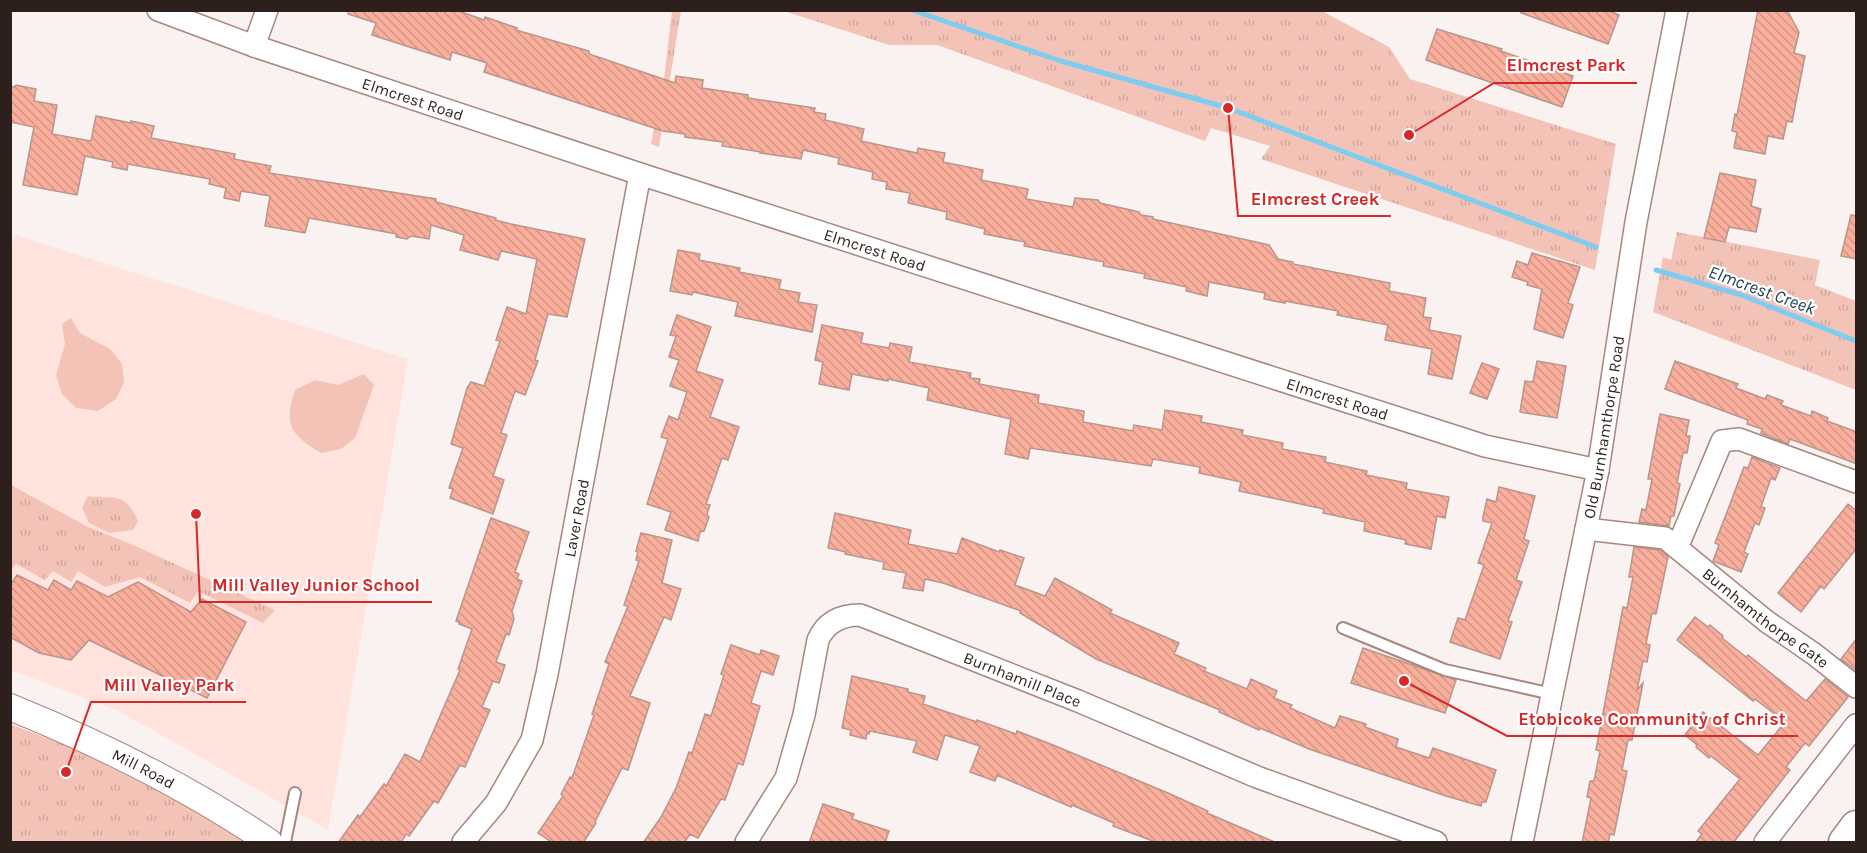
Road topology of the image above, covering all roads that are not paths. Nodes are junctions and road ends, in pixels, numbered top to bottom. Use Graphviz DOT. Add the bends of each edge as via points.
graph roads {
  1 [pos="158,10"];
  2 [pos="267,10"];
  3 [pos="1677,10"];
  4 [pos="254,46"];
  5 [pos="640,174"];
  6 [pos="1598,470"];
  7 [pos="1857,482"];
  8 [pos="1586,529"];
  9 [pos="1677,548"];
  10 [pos="1343,628"];
  11 [pos="1857,687"];
  12 [pos="1552,694"];
  13 [pos="10,707"];
  14 [pos="1857,725"];
  15 [pos="295,793"];
  16 [pos="1857,826"];
  17 [pos="269,843"];
  18 [pos="285,843"];
  19 [pos="463,843"];
  20 [pos="746,843"];
  21 [pos="1436,843"];
  22 [pos="1522,843"];
  23 [pos="1765,843"];
  24 [pos="1844,843"];
  1 -- 4 [label="street, Elmcrest Road"];
  2 -- 4 [label="street"];
  3 -- 6 [label="street, Old Burnhamthorpe Road" via="1636,222"];
  4 -- 5 [label="street, Elmcrest Road"];
  5 -- 6 [label="street, Elmcrest Road" via="1485,446"];
  5 -- 19 [label="street, Laver Road" via="532,740 496,803"];
  6 -- 8 [label="street, Old Burnhamthorpe Road"];
  7 -- 9 [label="street" via="1739,439 1722,441"];
  8 -- 9 [label="street, Burnhamthorpe Gate" via="1665,538"];
  8 -- 12 [label="street, Old Burnhamthorpe Road"];
  9 -- 11 [label="street, Burnhamthorpe Gate" via="1766,621"];
  10 -- 12 [label="lane" via="1445,670"];
  12 -- 22 [label="street, Old Burnhamthorpe Road"];
  13 -- 17 [label="street, Mill Road" via="189,791"];
  14 -- 23 [label="street"];
  15 -- 18 [label="lane"];
  16 -- 24 [label="main road"];
  20 -- 21 [label="street, Burnhamill Place" via="786,778 823,629 846,615 860,615 1257,777"];
}
